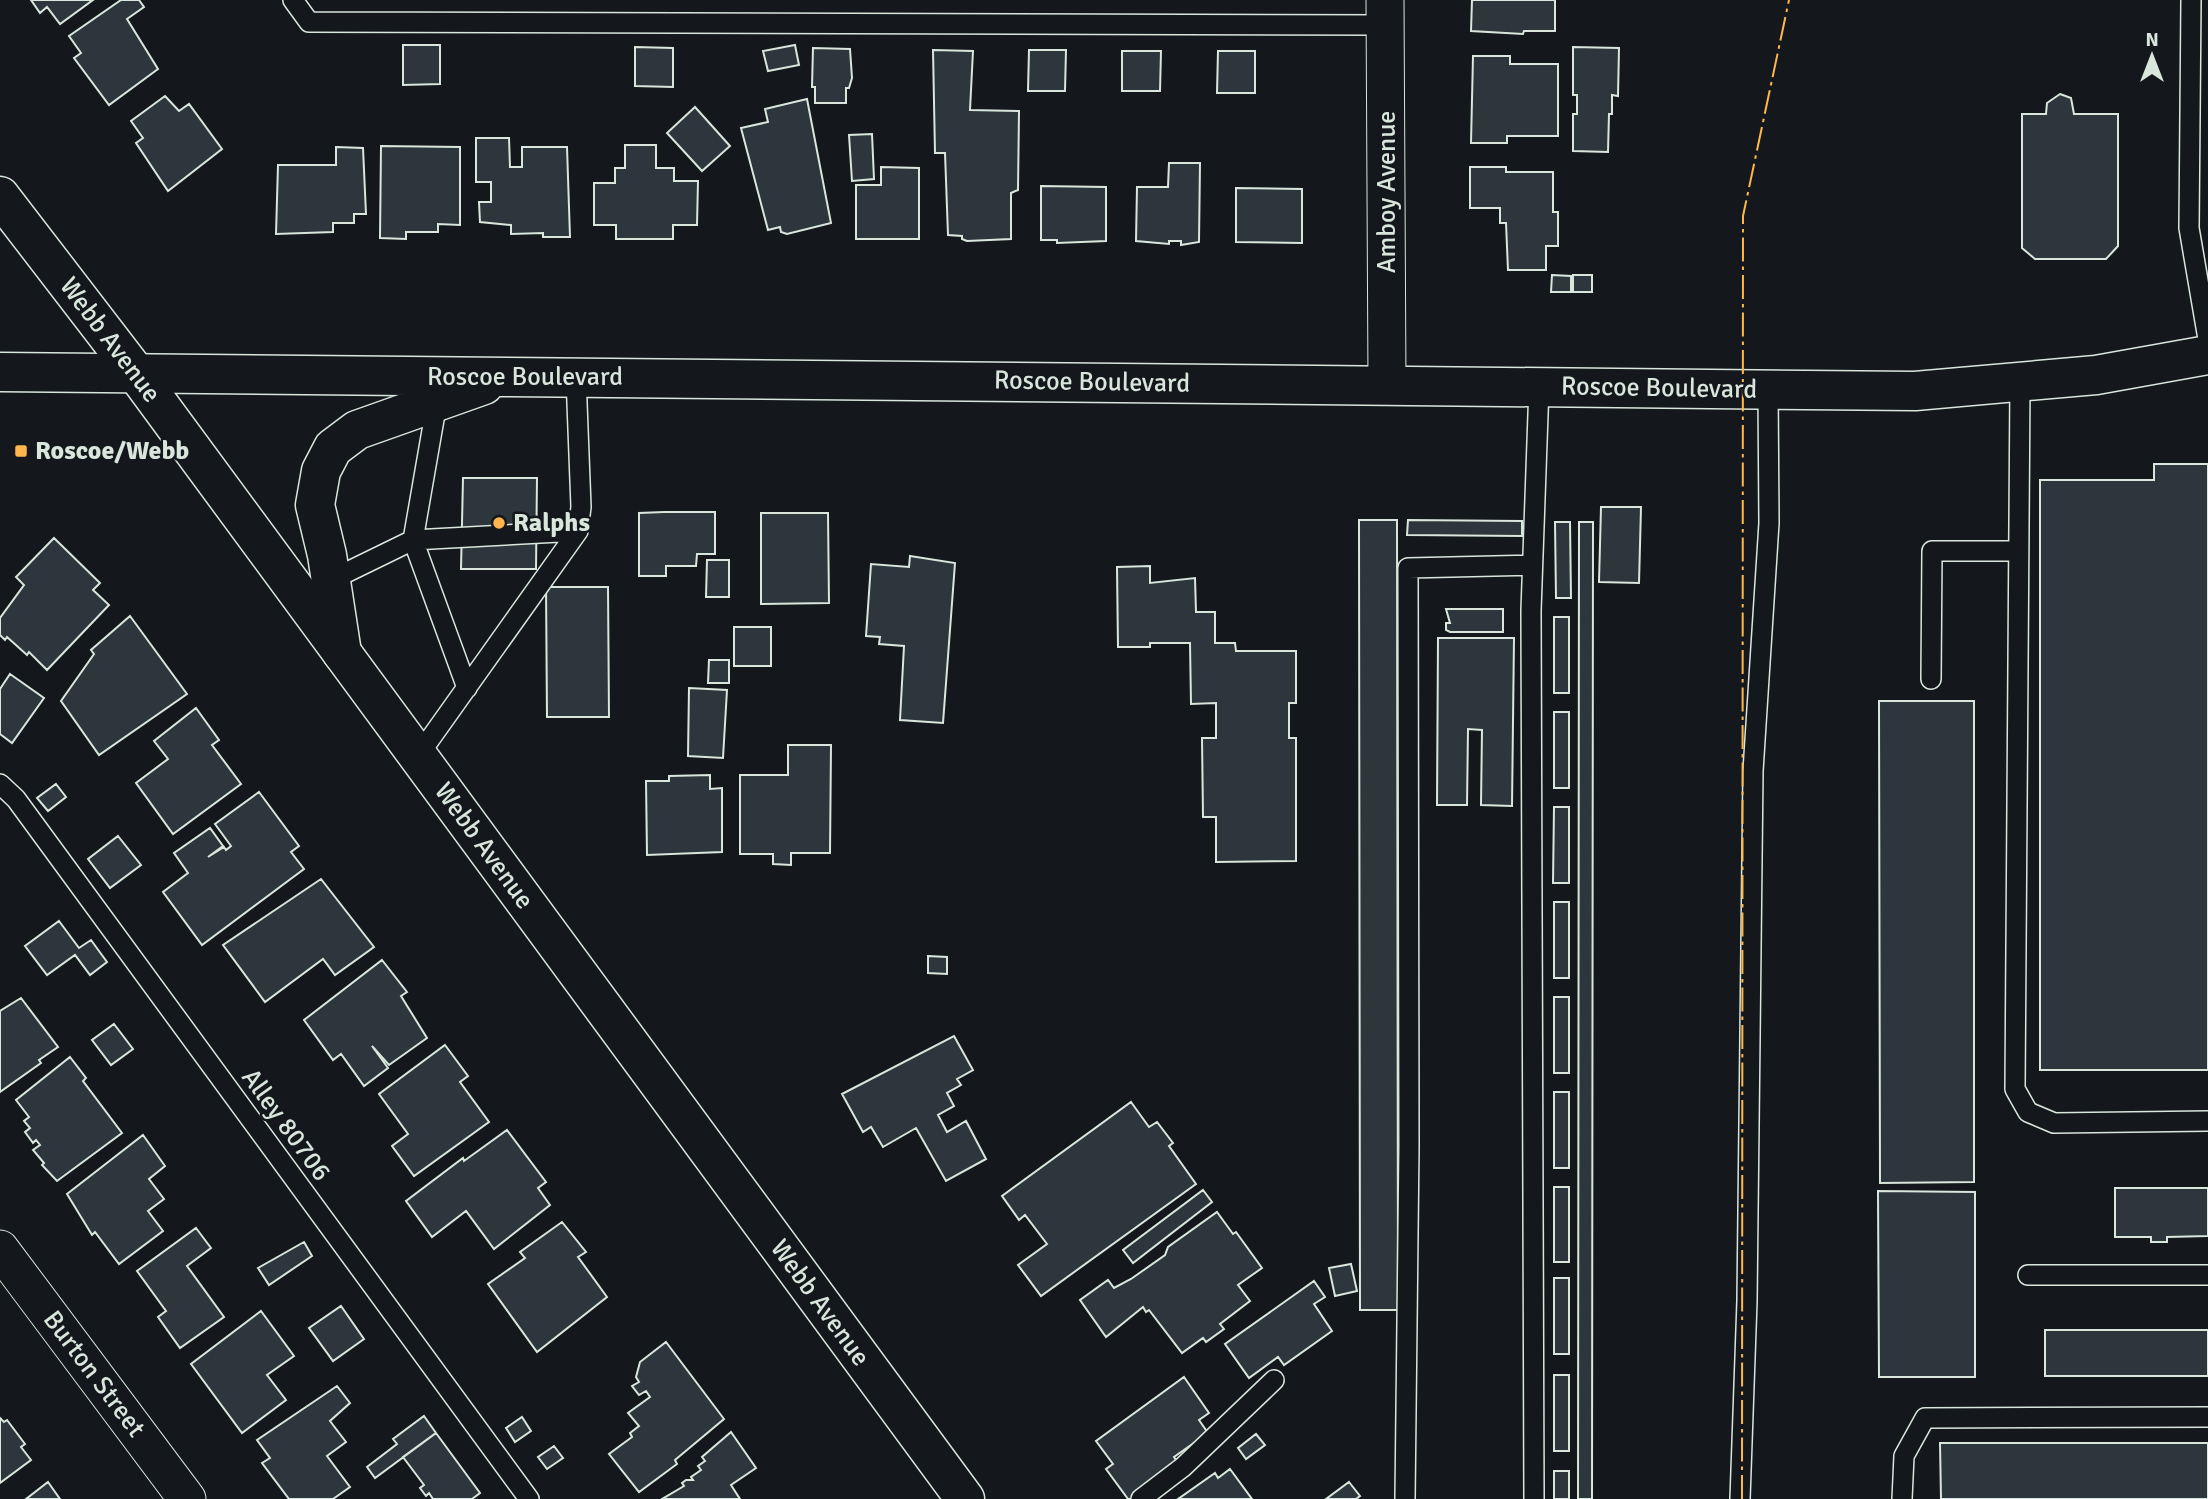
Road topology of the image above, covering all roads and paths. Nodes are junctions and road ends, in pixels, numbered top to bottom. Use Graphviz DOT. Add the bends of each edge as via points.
graph roads {
  1 [pos="293,0"];
  2 [pos="2192,0"];
  3 [pos="1385,13"];
  4 [pos="0,196"];
  5 [pos="2200,352"];
  6 [pos="0,372"];
  7 [pos="136,373"];
  8 [pos="507,377"];
  9 [pos="576,377"];
  10 [pos="2020,382"];
  11 [pos="1387,384"];
  12 [pos="1539,386"];
  13 [pos="1768,389"];
  14 [pos="437,402"];
  15 [pos="578,531"];
  16 [pos="413,540"];
  17 [pos="2018,551"];
  18 [pos="1532,565"];
  19 [pos="331,580"];
  20 [pos="341,653"];
  21 [pos="1931,679"];
  22 [pos="467,688"];
  23 [pos="418,756"];
  24 [pos="0,784"];
  25 [pos="2208,1121"];
  26 [pos="5,1264"];
  27 [pos="2028,1275"];
  28 [pos="2208,1275"];
  29 [pos="1274,1380"];
  30 [pos="2208,1417"];
  31 [pos="187,1499"];
  32 [pos="529,1499"];
  33 [pos="965,1499"];
  34 [pos="1141,1499"];
  35 [pos="1405,1499"];
  36 [pos="1534,1499"];
  37 [pos="1740,1499"];
  38 [pos="1902,1499"];
  1 -- 3 [label="lane" via="309,22"];
  2 -- 5 [label="lane" via="2189,228"];
  3 -- 11 [label="street, Amboy Avenue"];
  4 -- 7 [label="main road, Webb Avenue"];
  5 -- 10 [label="main road, Roscoe Boulevard" via="2096,375"];
  6 -- 7 [label="main road, Roscoe Boulevard"];
  7 -- 8 [label="main road, Roscoe Boulevard"];
  7 -- 20 [label="main road, Webb Avenue"];
  8 -- 9 [label="main road, Roscoe Boulevard"];
  8 -- 14 [label="main road"];
  9 -- 11 [label="main road, Roscoe Boulevard"];
  9 -- 15 [label="lane"];
  10 -- 13 [label="main road, Roscoe Boulevard" via="1915,391"];
  10 -- 17 [label="lane"];
  11 -- 12 [label="main road, Roscoe Boulevard"];
  12 -- 13 [label="main road, Roscoe Boulevard"];
  12 -- 18 [label="lane"];
  13 -- 37 [label="lane" via="1769,523 1753,771"];
  14 -- 16 [label="lane"];
  14 -- 19 [label="main road" via="357,430 333,448 321,471 314,505"];
  15 -- 16 [label="lane"];
  15 -- 22 [label="lane"];
  16 -- 19 [label="lane"];
  16 -- 22 [label="lane"];
  17 -- 21 [label="lane" via="1932,551"];
  17 -- 25 [label="lane" via="2015,1090 2028,1112 2054,1123"];
  18 -- 35 [label="lane" via="1408,568"];
  18 -- 36 [label="lane"];
  19 -- 20 [label="main road"];
  20 -- 23 [label="main road, Webb Avenue"];
  22 -- 23 [label="lane"];
  23 -- 33 [label="main road, Webb Avenue"];
  24 -- 32 [label="lane, Alley 80706" via="16,799"];
  26 -- 31 [label="street, Burton Street"];
  27 -- 28 [label="lane"];
  29 -- 34 [label="lane" via="1183,1467"];
  30 -- 38 [label="lane" via="1925,1418 1904,1456"];
}
